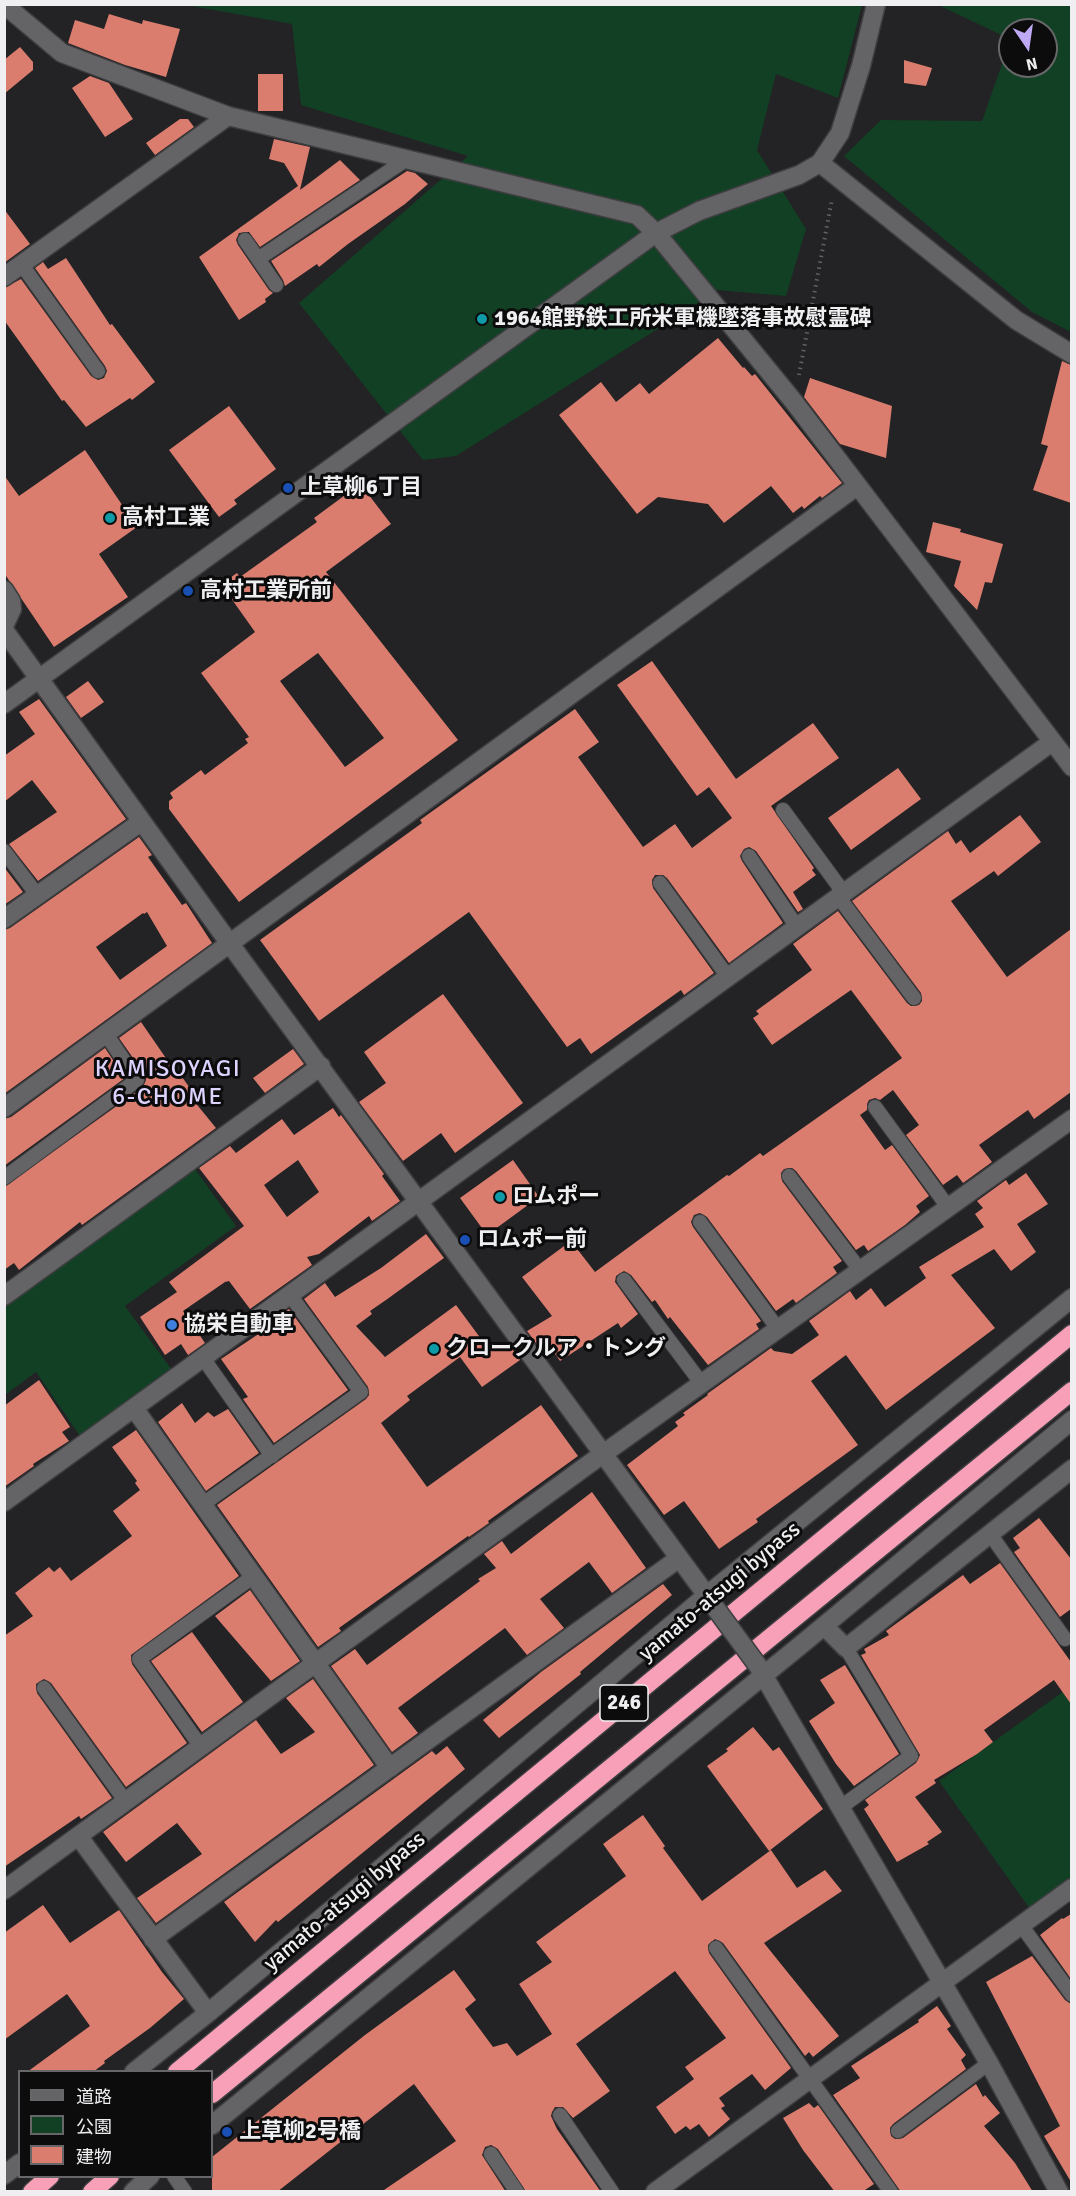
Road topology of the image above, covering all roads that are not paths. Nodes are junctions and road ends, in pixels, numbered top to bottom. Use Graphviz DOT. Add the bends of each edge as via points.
graph roads {
  1 [pos="876,4"];
  2 [pos="6,6"];
  3 [pos="228,116"];
  4 [pos="407,159"];
  5 [pos="820,163"];
  6 [pos="656,232"];
  7 [pos="245,240"];
  8 [pos="258,260"];
  9 [pos="22,265"];
  10 [pos="4,278"];
  11 [pos="276,285"];
  12 [pos="1071,354"];
  13 [pos="98,371"];
  14 [pos="857,486"];
  15 [pos="4,590"];
  16 [pos="4,628"];
  17 [pos="39,679"];
  18 [pos="4,704"];
  19 [pos="1052,742"];
  20 [pos="1071,766"];
  21 [pos="783,810"];
  22 [pos="141,822"];
  23 [pos="4,851"];
  24 [pos="749,856"];
  25 [pos="660,883"];
  26 [pos="841,895"];
  27 [pos="38,896"];
  28 [pos="4,919"];
  29 [pos="797,927"];
  30 [pos="230,944"];
  31 [pos="728,977"];
  32 [pos="914,998"];
  33 [pos="106,1034"];
  34 [pos="321,1066"];
  35 [pos="875,1107"];
  36 [pos="4,1108"];
  37 [pos="1071,1119"];
  38 [pos="789,1176"];
  39 [pos="4,1178"];
  40 [pos="418,1202"];
  41 [pos="948,1207"];
  42 [pos="700,1222"];
  43 [pos="860,1270"];
  44 [pos="624,1280"];
  45 [pos="290,1295"];
  46 [pos="4,1296"];
  47 [pos="1071,1298"];
  48 [pos="778,1329"];
  49 [pos="1071,1334"];
  50 [pos="203,1358"];
  51 [pos="702,1384"];
  52 [pos="1071,1391"];
  53 [pos="134,1408"];
  54 [pos="1071,1420"];
  55 [pos="603,1455"];
  56 [pos="272,1456"];
  57 [pos="1071,1469"];
  58 [pos="4,1502"];
  59 [pos="203,1504"];
  60 [pos="990,1534"];
  61 [pos="678,1558"];
  62 [pos="254,1576"];
  63 [pos="710,1601"];
  64 [pos="824,1626"];
  65 [pos="1065,1640"];
  66 [pos="846,1648"];
  67 [pos="316,1664"];
  68 [pos="761,1670"];
  69 [pos="44,1688"];
  70 [pos="201,1747"];
  71 [pos="390,1768"];
  72 [pos="126,1802"];
  73 [pos="841,1807"];
  74 [pos="79,1837"];
  75 [pos="1071,1888"];
  76 [pos="4,1890"];
  77 [pos="1021,1924"];
  78 [pos="153,1939"];
  79 [pos="716,1948"];
  80 [pos="942,1983"];
  81 [pos="1071,1995"];
  82 [pos="207,2013"];
  83 [pos="988,2063"];
  84 [pos="137,2070"];
  85 [pos="179,2070"];
  86 [pos="810,2078"];
  87 [pos="213,2093"];
  88 [pos="560,2115"];
  89 [pos="213,2125"];
  90 [pos="898,2131"];
  91 [pos="491,2154"];
  92 [pos="18,2164"];
  93 [pos="4,2175"];
  94 [pos="48,2178"];
  95 [pos="109,2178"];
  96 [pos="148,2178"];
  97 [pos="175,2178"];
  98 [pos="663,2189"];
  99 [pos="32,2192"];
  100 [pos="92,2192"];
  101 [pos="133,2192"];
  102 [pos="185,2192"];
  103 [pos="517,2192"];
  104 [pos="612,2192"];
  105 [pos="891,2192"];
  106 [pos="1059,2192"];
  1 -- 5 [label="street" via="840,133"];
  2 -- 3 [label="street" via="62,52"];
  3 -- 4 [label="street"];
  3 -- 9 [label="street"];
  4 -- 6 [label="street" via="637,215"];
  4 -- 8 [label="lane"];
  5 -- 6 [label="street"];
  5 -- 12 [label="street" via="1016,320"];
  6 -- 14 [label="street"];
  6 -- 17 [label="street"];
  7 -- 8 [label="lane"];
  8 -- 11 [label="lane"];
  9 -- 10 [label="street"];
  9 -- 13 [label="lane"];
  14 -- 19 [label="street"];
  14 -- 30 [label="street"];
  15 -- 16 [label="street" via="12,609"];
  16 -- 17 [label="street"];
  17 -- 18 [label="street"];
  17 -- 22 [label="street"];
  19 -- 20 [label="street"];
  19 -- 26 [label="street"];
  21 -- 26 [label="lane" via="838,885"];
  22 -- 27 [label="street"];
  22 -- 30 [label="street"];
  23 -- 27 [label="lane"];
  24 -- 29 [label="lane"];
  25 -- 31 [label="lane"];
  26 -- 29 [label="street"];
  26 -- 32 [label="lane"];
  27 -- 28 [label="street"];
  29 -- 31 [label="street"];
  30 -- 33 [label="street"];
  30 -- 34 [label="street"];
  31 -- 40 [label="street"];
  33 -- 36 [label="street"];
  33 -- 39 [label="lane" via="137,1080"];
  34 -- 40 [label="street"];
  34 -- 46 [label="street"];
  35 -- 41 [label="lane"];
  37 -- 41 [label="street"];
  38 -- 43 [label="lane"];
  40 -- 45 [label="street"];
  40 -- 55 [label="street"];
  41 -- 43 [label="street"];
  42 -- 48 [label="lane"];
  43 -- 48 [label="street"];
  44 -- 51 [label="lane"];
  45 -- 50 [label="street"];
  45 -- 56 [label="lane" via="361,1392"];
  47 -- 63 [label="street"];
  48 -- 51 [label="street"];
  49 -- 85 [label="highway, yamato-atsugi bypass / 246"];
  50 -- 53 [label="street"];
  50 -- 56 [label="lane"];
  51 -- 55 [label="street"];
  52 -- 87 [label="highway, 246"];
  53 -- 58 [label="street"];
  53 -- 59 [label="street"];
  54 -- 64 [label="street"];
  55 -- 61 [label="street"];
  55 -- 67 [label="street"];
  56 -- 59 [label="lane"];
  57 -- 60 [label="street"];
  59 -- 62 [label="street"];
  60 -- 65 [label="lane"];
  60 -- 66 [label="street"];
  61 -- 63 [label="street"];
  61 -- 71 [label="street"];
  62 -- 67 [label="street"];
  62 -- 70 [label="lane" via="139,1659"];
  63 -- 68 [label="street, bridge"];
  63 -- 82 [label="street"];
  64 -- 66 [label="street"];
  64 -- 68 [label="street"];
  66 -- 73 [label="lane" via="911,1756"];
  67 -- 70 [label="street"];
  67 -- 71 [label="street"];
  68 -- 73 [label="street"];
  68 -- 89 [label="street"];
  69 -- 72 [label="lane"];
  70 -- 72 [label="street"];
  71 -- 78 [label="street"];
  72 -- 74 [label="street"];
  73 -- 80 [label="street"];
  74 -- 76 [label="street"];
  74 -- 78 [label="street"];
  75 -- 77 [label="street"];
  77 -- 80 [label="street"];
  77 -- 81 [label="lane"];
  78 -- 82 [label="street"];
  79 -- 86 [label="lane"];
  80 -- 83 [label="street"];
  80 -- 86 [label="street"];
  82 -- 84 [label="street"];
  83 -- 90 [label="lane"];
  83 -- 106 [label="street"];
  86 -- 98 [label="street"];
  86 -- 105 [label="lane"];
  88 -- 104 [label="lane"];
  91 -- 103 [label="lane"];
  92 -- 93 [label="street"];
  94 -- 99 [label="highway"];
  95 -- 100 [label="highway"];
  96 -- 101 [label="street"];
  97 -- 102 [label="lane"];
}
